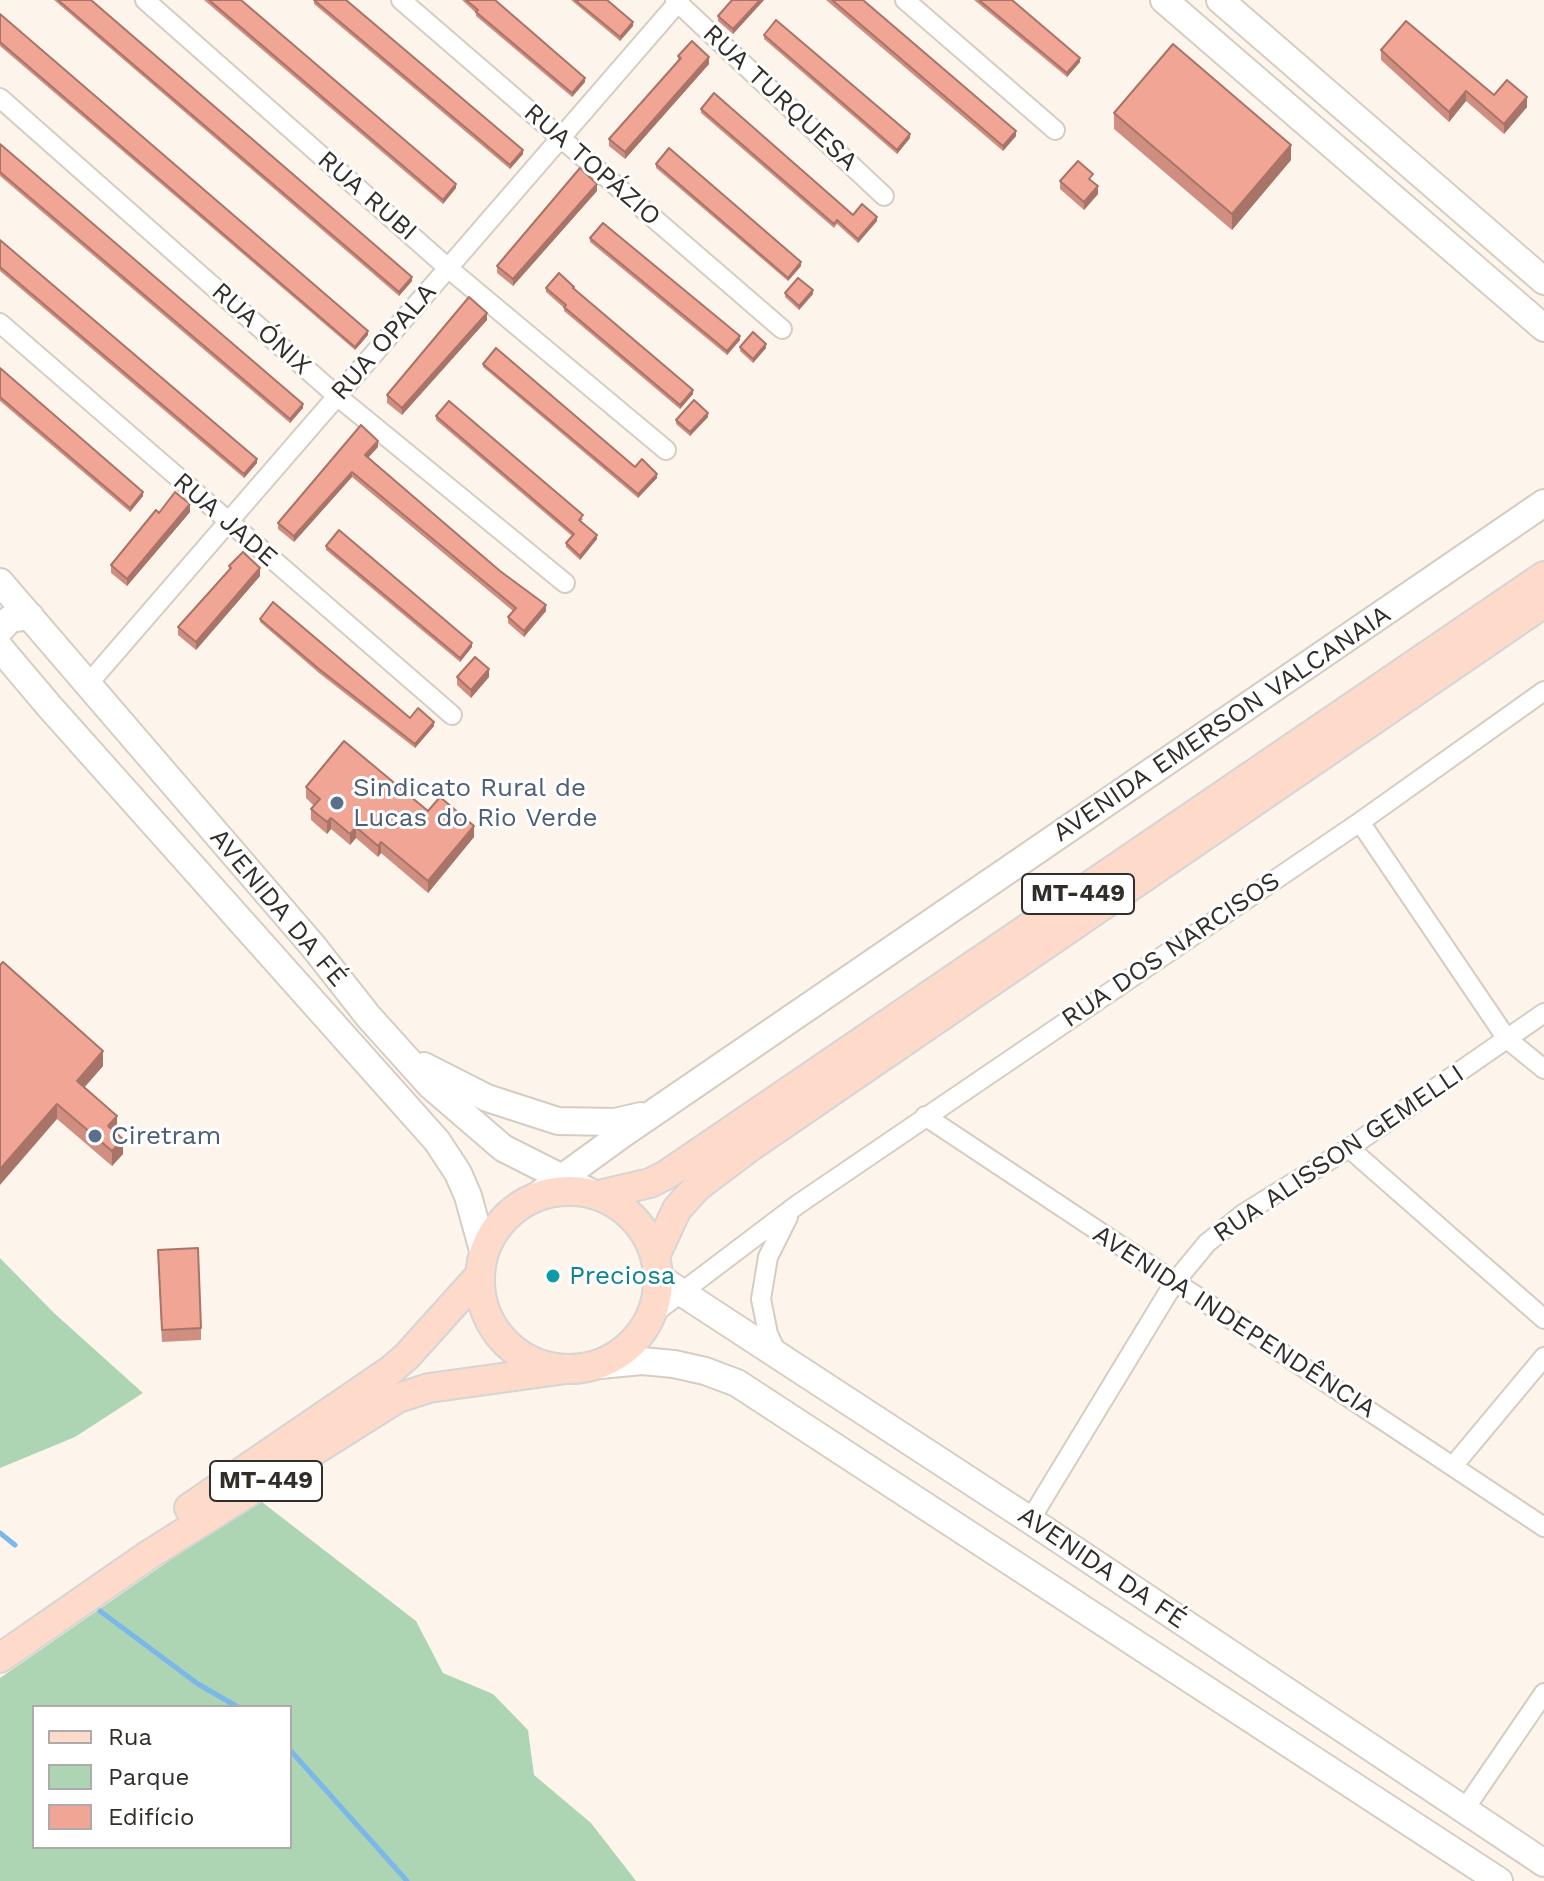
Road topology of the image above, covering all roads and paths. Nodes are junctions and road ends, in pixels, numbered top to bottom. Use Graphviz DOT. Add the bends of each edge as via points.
graph roads {
  1 [pos="145,0"];
  2 [pos="401,0"];
  3 [pos="905,0"];
  4 [pos="1164,0"];
  5 [pos="1220,0"];
  6 [pos="677,1"];
  7 [pos="0,98"];
  8 [pos="1055,130"];
  9 [pos="560,138"];
  10 [pos="884,196"];
  11 [pos="448,268"];
  12 [pos="1544,281"];
  13 [pos="0,323"];
  14 [pos="1544,328"];
  15 [pos="782,329"];
  16 [pos="337,396"];
  17 [pos="666,450"];
  18 [pos="1544,503"];
  19 [pos="228,523"];
  20 [pos="1544,576"];
  21 [pos="0,582"];
  22 [pos="565,583"];
  23 [pos="1544,603"];
  24 [pos="30,616"];
  25 [pos="0,630"];
  26 [pos="0,648"];
  27 [pos="88,684"];
  28 [pos="1544,691"];
  29 [pos="452,715"];
  30 [pos="158,766"];
  31 [pos="128,794"];
  32 [pos="1360,822"];
  33 [pos="1544,1013"];
  34 [pos="1507,1039"];
  35 [pos="400,1053"];
  36 [pos="1544,1069"];
  37 [pos="662,1107"];
  38 [pos="925,1116"];
  39 [pos="1349,1148"];
  40 [pos="562,1177"];
  41 [pos="596,1193"];
  42 [pos="537,1196"];
  43 [pos="797,1205"];
  44 [pos="482,1265"];
  45 [pos="665,1275"];
  46 [pos="1174,1283"];
  47 [pos="1544,1319"];
  48 [pos="779,1356"];
  49 [pos="1544,1357"];
  50 [pos="600,1365"];
  51 [pos="559,1370"];
  52 [pos="1453,1466"];
  53 [pos="1030,1520"];
  54 [pos="1544,1527"];
  55 [pos="0,1638"];
  56 [pos="0,1658"];
  57 [pos="1544,1693"];
  58 [pos="1464,1810"];
  59 [pos="1544,1863"];
  60 [pos="1499,1881"];
  1 -- 11 [label="street, RUA RUBI"];
  2 -- 9 [label="street, RUA TOPÁZIO"];
  3 -- 8 [label="street"];
  4 -- 14 [label="main road"];
  5 -- 12 [label="main road"];
  6 -- 9 [label="street, RUA OPALA"];
  6 -- 10 [label="street, RUA TURQUESA"];
  7 -- 16 [label="street, RUA ÓNIX"];
  9 -- 11 [label="street, RUA OPALA"];
  9 -- 15 [label="street, RUA TOPÁZIO"];
  11 -- 16 [label="street, RUA OPALA"];
  11 -- 17 [label="street, RUA RUBI"];
  13 -- 19 [label="street, RUA JADE"];
  16 -- 19 [label="street, RUA OPALA"];
  16 -- 22 [label="street, RUA ÓNIX"];
  18 -- 37 [label="main road, AVENIDA EMERSON VALCANAIA"];
  19 -- 27 [label="street, RUA OPALA"];
  19 -- 29 [label="street, RUA JADE"];
  20 -- 41 [label="main road, MT-449" via="666,1175"];
  21 -- 24 [label="main road, AVENIDA DA FÉ"];
  23 -- 45 [label="main road, MT-449" via="697,1187 677,1209"];
  24 -- 25 [label="main road" via="10,619"];
  24 -- 27 [label="main road, AVENIDA DA FÉ"];
  26 -- 31 [label="main road, AVENIDA DA FÉ"];
  27 -- 30 [label="main road, AVENIDA DA FÉ"];
  28 -- 32 [label="street, RUA DOS NARCISOS"];
  30 -- 31 [label="main road" via="148,788"];
  30 -- 35 [label="main road, AVENIDA DA FÉ"];
  31 -- 44 [label="main road, AVENIDA DA FÉ" via="437,1141 468,1196"];
  32 -- 34 [label="street"];
  32 -- 38 [label="street, RUA DOS NARCISOS"];
  33 -- 34 [label="street, RUA ALISSON GEMELLI"];
  34 -- 36 [label="street"];
  34 -- 39 [label="street, RUA ALISSON GEMELLI"];
  35 -- 37 [label="main road" via="487,1098 558,1121 615,1122"];
  35 -- 40 [label="main road, AVENIDA DA FÉ" via="503,1148"];
  37 -- 40 [label="main road"];
  38 -- 43 [label="street, RUA DOS NARCISOS"];
  38 -- 46 [label="street, AVENIDA INDEPENDÊNCIA"];
  39 -- 46 [label="street, RUA ALISSON GEMELLI" via="1233,1221"];
  39 -- 47 [label="street"];
  40 -- 41 [label="main road, AVENIDA DA FÉ"];
  40 -- 42 [label="main road"];
  41 -- 42 [label="main road, MT-449" via="563,1190"];
  41 -- 45 [label="main road" via="635,1218"];
  42 -- 44 [label="main road, MT-449" via="495,1230"];
  43 -- 45 [label="street, RUA DOS NARCISOS"];
  43 -- 48 [label="street, RUA DOS NARCISOS" via="776,1237 763,1277 763,1318"];
  44 -- 51 [label="main road, MT-449" via="481,1296 500,1337 538,1365"];
  44 -- 55 [label="main road, MT-449" via="391,1370"];
  45 -- 48 [label="main road, AVENIDA DA FÉ"];
  45 -- 50 [label="main road, MT-449" via="640,1336"];
  46 -- 52 [label="street, AVENIDA INDEPENDÊNCIA"];
  46 -- 53 [label="street, RUA ALISSON GEMELLI"];
  48 -- 53 [label="main road, AVENIDA DA FÉ"];
  49 -- 52 [label="street"];
  50 -- 51 [label="main road, MT-449"];
  50 -- 60 [label="main road, AVENIDA DA FÉ" via="674,1364 737,1383"];
  51 -- 56 [label="main road, MT-449" via="429,1388 398,1398 150,1554"];
  52 -- 54 [label="street, AVENIDA INDEPENDÊNCIA"];
  53 -- 58 [label="main road, AVENIDA DA FÉ"];
  57 -- 58 [label="street"];
  58 -- 59 [label="main road, AVENIDA DA FÉ"];
}
